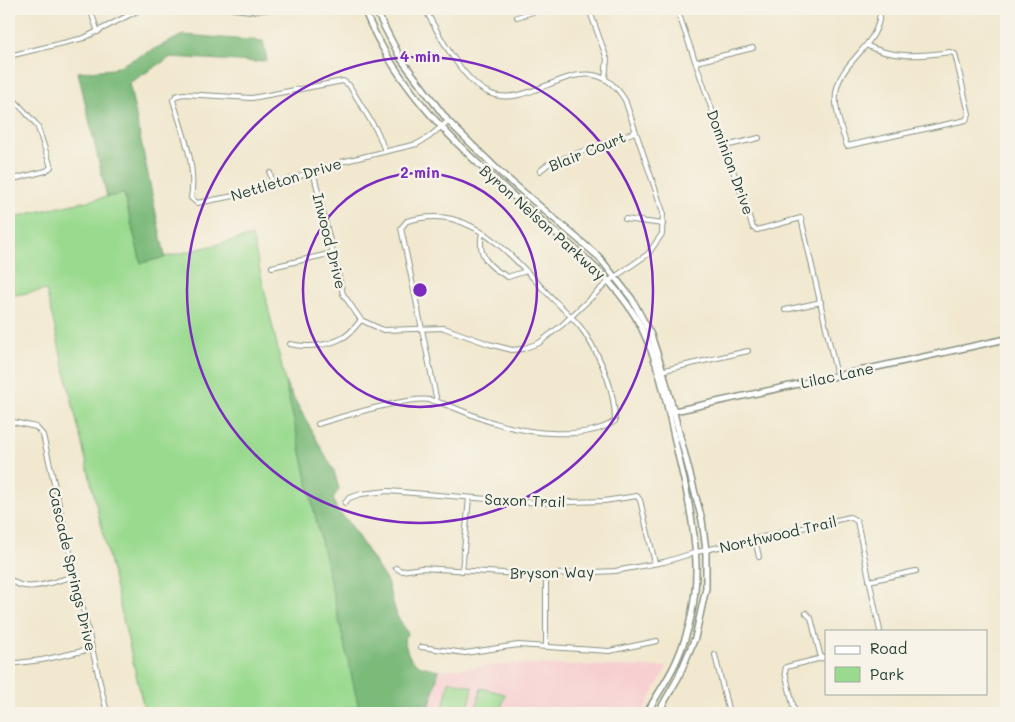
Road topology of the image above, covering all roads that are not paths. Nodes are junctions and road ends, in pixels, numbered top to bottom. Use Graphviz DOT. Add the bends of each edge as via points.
graph roads {
  1 [pos="90,9"];
  2 [pos="141,9"];
  3 [pos="233,9"];
  4 [pos="274,9"];
  5 [pos="364,9"];
  6 [pos="375,9"];
  7 [pos="425,9"];
  8 [pos="542,9"];
  9 [pos="589,9"];
  10 [pos="677,9"];
  11 [pos="880,9"];
  12 [pos="517,17"];
  13 [pos="98,32"];
  14 [pos="866,46"];
  15 [pos="753,48"];
  16 [pos="9,56"];
  17 [pos="696,62"];
  18 [pos="605,78"];
  19 [pos="9,94"];
  20 [pos="448,121"];
  21 [pos="441,127"];
  22 [pos="635,132"];
  23 [pos="759,138"];
  24 [pos="726,146"];
  25 [pos="385,152"];
  26 [pos="313,171"];
  27 [pos="540,171"];
  28 [pos="270,173"];
  29 [pos="9,180"];
  30 [pos="273,185"];
  31 [pos="625,219"];
  32 [pos="663,224"];
  33 [pos="482,233"];
  34 [pos="333,253"];
  35 [pos="272,267"];
  36 [pos="526,271"];
  37 [pos="615,277"];
  38 [pos="609,282"];
  39 [pos="821,302"];
  40 [pos="785,310"];
  41 [pos="571,317"];
  42 [pos="361,320"];
  43 [pos="422,328"];
  44 [pos="1006,340"];
  45 [pos="290,344"];
  46 [pos="748,351"];
  47 [pos="661,371"];
  48 [pos="837,376"];
  49 [pos="437,402"];
  50 [pos="670,412"];
  51 [pos="9,420"];
  52 [pos="318,424"];
  53 [pos="682,458"];
  54 [pos="470,498"];
  55 [pos="345,503"];
  56 [pos="755,539"];
  57 [pos="706,550"];
  58 [pos="697,552"];
  59 [pos="759,557"];
  60 [pos="655,563"];
  61 [pos="396,568"];
  62 [pos="462,570"];
  63 [pos="916,571"];
  64 [pos="546,575"];
  65 [pos="75,576"];
  66 [pos="13,581"];
  67 [pos="869,582"];
  68 [pos="806,613"];
  69 [pos="880,630"];
  70 [pos="656,641"];
  71 [pos="421,647"];
  72 [pos="546,647"];
  73 [pos="92,649"];
  74 [pos="716,655"];
  75 [pos="824,657"];
  76 [pos="9,664"];
  77 [pos="107,713"];
  78 [pos="647,713"];
  79 [pos="658,713"];
  80 [pos="729,713"];
  81 [pos="795,713"];
  1 -- 13 [label="street"];
  2 -- 13 [label="street"];
  3 -- 4 [label="street"];
  5 -- 21 [label="street, Byron Nelson Parkway" via="390,60"];
  6 -- 20 [label="street, Byron Nelson Parkway" via="401,59"];
  7 -- 18 [label="street" via="452,54 477,84 489,93 516,95 574,76"];
  8 -- 12 [label="street"];
  9 -- 18 [label="street" via="607,59"];
  10 -- 17 [label="street, Dominion Drive"];
  11 -- 14 [label="street" via="878,29"];
  13 -- 16 [label="street" via="49,48"];
  14 -- 14 [label="street" via="888,54 954,54 969,114 966,120 847,146 836,94 840,78"];
  15 -- 17 [label="street"];
  17 -- 24 [label="street, Dominion Drive"];
  18 -- 22 [label="street" via="625,100"];
  19 -- 29 [label="street" via="37,125 50,169"];
  20 -- 21 [label="street, Nettleton Drive"];
  20 -- 37 [label="street, Byron Nelson Parkway" via="501,173 599,257"];
  21 -- 25 [label="street, Nettleton Drive" via="424,140"];
  21 -- 38 [label="street, Byron Nelson Parkway"];
  22 -- 27 [label="street, Blair Court" via="548,164"];
  22 -- 32 [label="street" via="663,212"];
  23 -- 24 [label="street"];
  24 -- 39 [label="street, Dominion Drive" via="755,229 802,218"];
  25 -- 26 [label="street, Nettleton Drive"];
  25 -- 30 [label="street, Nettleton Drive" via="378,133 349,85 343,81 252,98 183,94 174,98 191,163 194,182 191,198 194,203"];
  26 -- 30 [label="street, Nettleton Drive"];
  26 -- 34 [label="street, Inwood Drive"];
  28 -- 30 [label="street"];
  31 -- 32 [label="street"];
  32 -- 37 [label="street" via="662,234 648,254"];
  33 -- 36 [label="street"];
  33 -- 36 [label="street" via="479,246 482,255 502,274 508,277"];
  33 -- 43 [label="street" via="458,221 438,216 407,221 402,226"];
  34 -- 35 [label="street"];
  34 -- 42 [label="street, Inwood Drive" via="343,294"];
  36 -- 41 [label="street"];
  37 -- 38 [label="street"];
  37 -- 47 [label="street, Byron Nelson Parkway" via="639,311"];
  38 -- 41 [label="street"];
  38 -- 47 [label="street, Byron Nelson Parkway" via="635,316"];
  39 -- 40 [label="street"];
  39 -- 48 [label="street, Dominion Drive"];
  41 -- 43 [label="street" via="539,343 512,350 456,331"];
  41 -- 49 [label="street" via="583,330 599,358 613,403 615,422 576,432 520,430"];
  42 -- 43 [label="street" via="383,330"];
  42 -- 45 [label="street" via="346,337 336,341 301,347"];
  43 -- 49 [label="street"];
  44 -- 48 [label="street, Lilac Lane"];
  46 -- 47 [label="street"];
  47 -- 50 [label="street, Byron Nelson Parkway"];
  48 -- 50 [label="street, Lilac Lane"];
  49 -- 52 [label="street" via="408,402"];
  50 -- 53 [label="street, Byron Nelson Parkway"];
  51 -- 65 [label="street, Cascade Springs Drive" via="36,427 43,435"];
  53 -- 57 [label="street, Byron Nelson Parkway" via="702,520"];
  53 -- 58 [label="street, Byron Nelson Parkway"];
  54 -- 55 [label="street, Saxon Trail" via="388,492 361,494"];
  54 -- 60 [label="street, Saxon Trail" via="539,503 604,501 637,496"];
  54 -- 62 [label="street"];
  56 -- 57 [label="street, Northwood Trail"];
  56 -- 59 [label="street"];
  56 -- 67 [label="street, Northwood Trail" via="854,518"];
  57 -- 58 [label="street, Bryson Way"];
  57 -- 79 [label="street, Byron Nelson Parkway" via="706,588 695,638"];
  58 -- 60 [label="street, Bryson Way"];
  58 -- 78 [label="street, Byron Nelson Parkway" via="697,586 685,639 675,664"];
  60 -- 64 [label="street, Bryson Way" via="615,570"];
  61 -- 62 [label="street, Bryson Way" via="401,571 422,568"];
  62 -- 64 [label="street, Bryson Way"];
  63 -- 67 [label="street"];
  64 -- 72 [label="street"];
  65 -- 66 [label="street" via="30,586 21,586"];
  65 -- 73 [label="street, Cascade Springs Drive"];
  67 -- 69 [label="street, Northwood Trail"];
  68 -- 75 [label="street" via="811,618"];
  70 -- 72 [label="street" via="609,651"];
  71 -- 72 [label="street" via="465,653 506,645"];
  73 -- 76 [label="street"];
  73 -- 77 [label="street, Cascade Springs Drive"];
  74 -- 80 [label="street"];
  75 -- 81 [label="street" via="786,668"];
}
